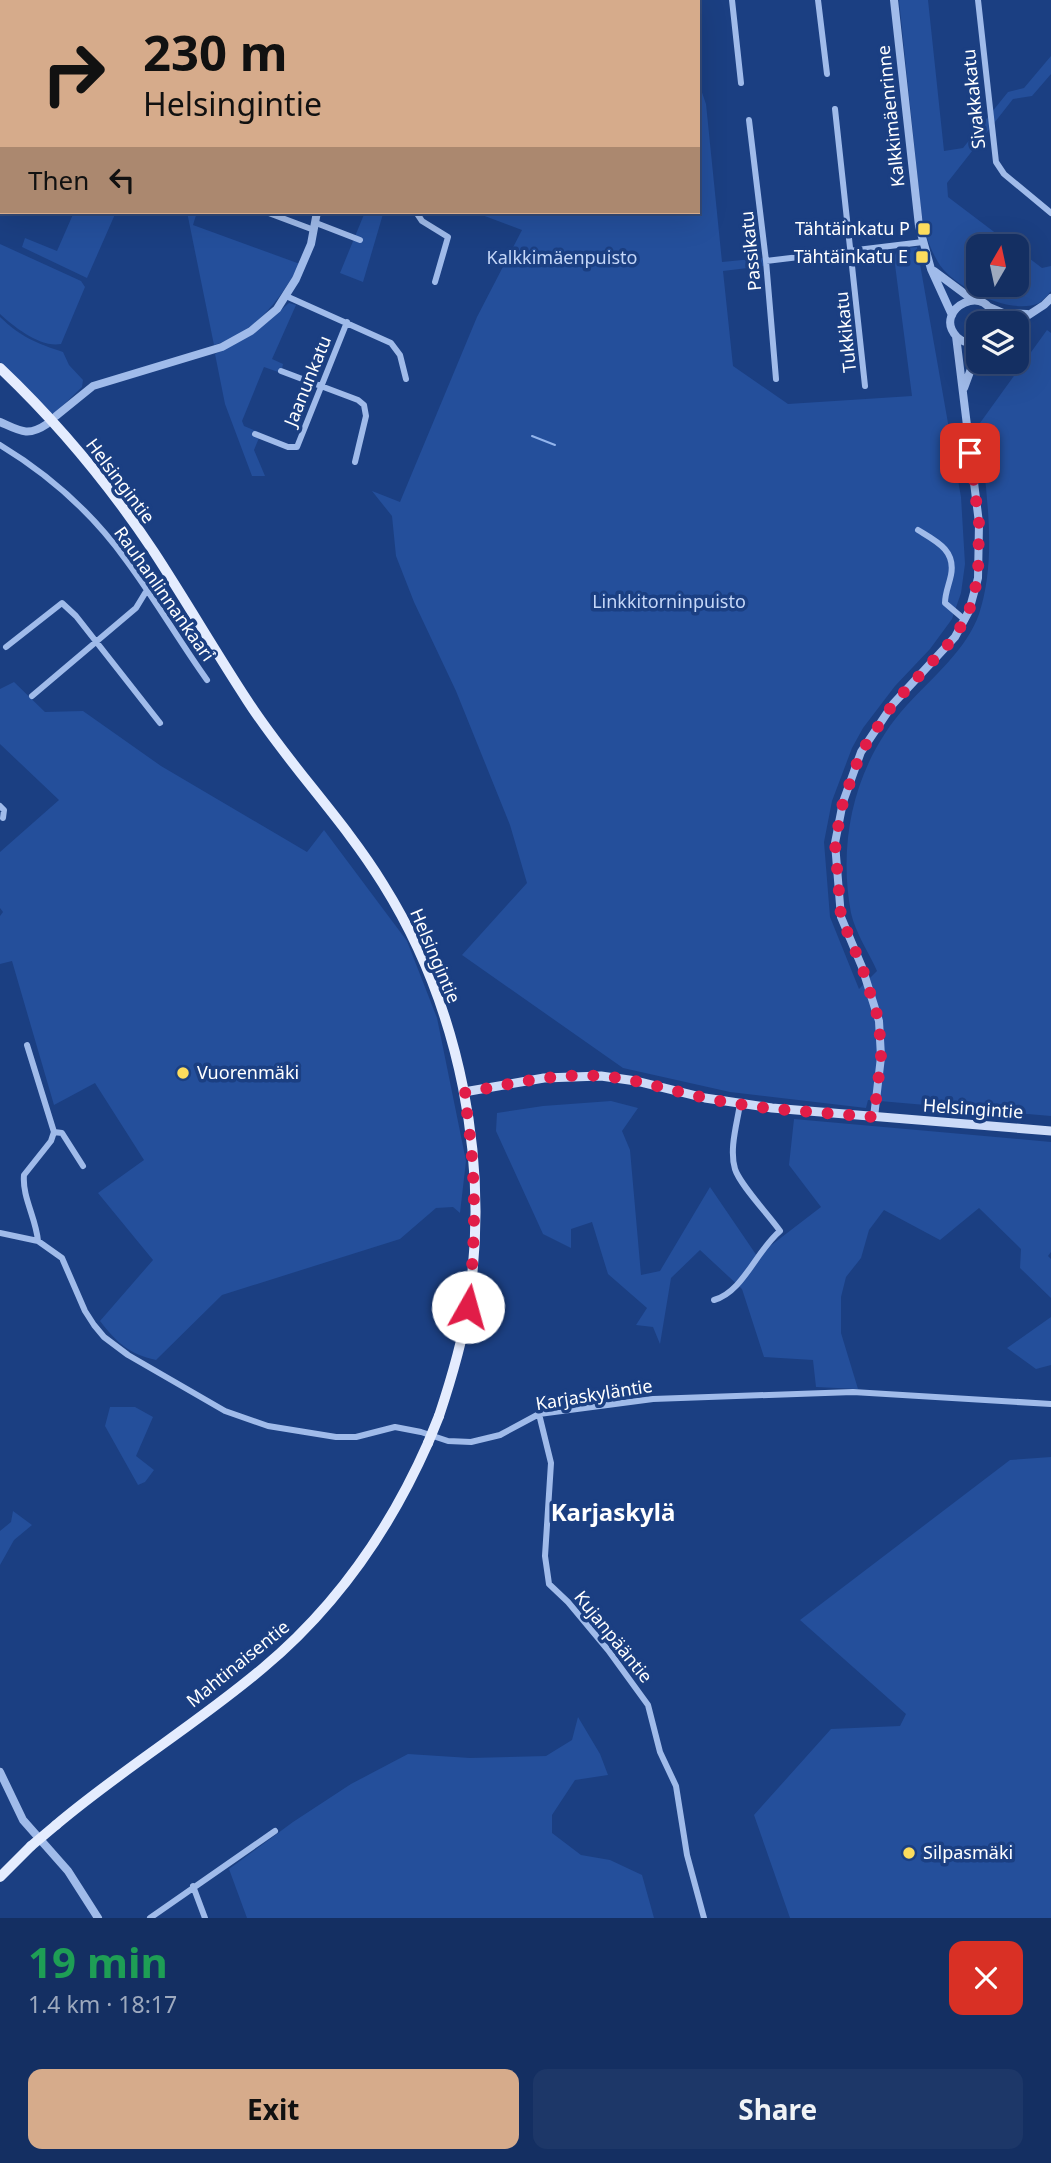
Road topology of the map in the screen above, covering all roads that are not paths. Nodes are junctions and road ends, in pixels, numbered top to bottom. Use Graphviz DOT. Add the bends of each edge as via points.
graph roads {
  1 [pos="732,0"];
  2 [pos="818,0"];
  3 [pos="894,0"];
  4 [pos="978,0"];
  5 [pos="827,74"];
  6 [pos="741,83"];
  7 [pos="835,109"];
  8 [pos="749,120"];
  9 [pos="1051,212"];
  10 [pos="273,214"];
  11 [pos="317,214"];
  12 [pos="417,214"];
  13 [pos="315,226"];
  14 [pos="360,240"];
  15 [pos="923,242"];
  16 [pos="851,252"];
  17 [pos="766,261"];
  18 [pos="931,269"];
  19 [pos="435,282"];
  20 [pos="286,296"];
  21 [pos="1051,298"];
  22 [pos="973,300"];
  23 [pos="989,307"];
  24 [pos="991,311"];
  25 [pos="1030,314"];
  26 [pos="952,315"];
  27 [pos="347,322"];
  28 [pos="956,336"];
  29 [pos="966,341"];
  30 [pos="0,368"];
  31 [pos="281,371"];
  32 [pos="969,374"];
  33 [pos="406,379"];
  34 [pos="776,379"];
  35 [pos="321,386"];
  36 [pos="865,386"];
  37 [pos="964,388"];
  38 [pos="56,416"];
  39 [pos="0,422"];
  40 [pos="47,424"];
  41 [pos="255,434"];
  42 [pos="0,445"];
  43 [pos="355,462"];
  44 [pos="918,530"];
  45 [pos="147,590"];
  46 [pos="965,620"];
  47 [pos="96,643"];
  48 [pos="6,647"];
  49 [pos="207,680"];
  50 [pos="32,696"];
  51 [pos="160,723"];
  52 [pos="0,806"];
  53 [pos="3,818"];
  54 [pos="27,1045"];
  55 [pos="464,1093"];
  56 [pos="740,1104"];
  57 [pos="874,1117"];
  58 [pos="1051,1131"];
  59 [pos="54,1132"];
  60 [pos="83,1166"];
  61 [pos="0,1233"];
  62 [pos="38,1241"];
  63 [pos="714,1300"];
  64 [pos="1051,1404"];
  65 [pos="539,1414"];
  66 [pos="0,1772"];
  67 [pos="275,1831"];
  68 [pos="0,1877"];
  69 [pos="193,1886"];
  70 [pos="98,1918"];
  71 [pos="150,1918"];
  72 [pos="205,1918"];
  73 [pos="704,1918"];
  1 -- 6 [label="street"];
  2 -- 5 [label="street"];
  3 -- 15 [label="street, Kalkkimäenrinne"];
  4 -- 9 [label="street, Sivakkakatu" via="996,162"];
  7 -- 16 [label="street, Tukkikatu"];
  8 -- 17 [label="street, Passikatu"];
  10 -- 13 [label="street"];
  11 -- 13 [label="street"];
  12 -- 19 [label="street" via="448,237"];
  13 -- 14 [label="street"];
  13 -- 20 [label="street" via="306,260"];
  15 -- 16 [label="street"];
  15 -- 18 [label="street, Kalkkimäenrinne"];
  16 -- 17 [label="street"];
  16 -- 36 [label="street, Tukkikatu"];
  17 -- 34 [label="street, Passikatu"];
  18 -- 22 [label="street"];
  18 -- 26 [label="street, Kalkkimäenrinne"];
  20 -- 27 [label="street"];
  20 -- 38 [label="street" via="265,320 222,347 93,386"];
  21 -- 25 [label="street"];
  22 -- 23 [label="street"];
  22 -- 26 [label="street" via="960,304"];
  23 -- 24 [label="street"];
  23 -- 25 [label="street" via="1003,313"];
  26 -- 28 [label="street, Kalkkimäenrinne"];
  27 -- 33 [label="street" via="391,343 400,355"];
  27 -- 35 [label="street, Jaanunkatu"];
  28 -- 29 [label="street"];
  28 -- 37 [label="street"];
  30 -- 55 [label="main road, Helsingintie" via="49,416 119,502 249,704 383,884 432,981"];
  31 -- 35 [label="street"];
  32 -- 37 [label="street"];
  35 -- 41 [label="street, Jaanunkatu" via="295,448"];
  35 -- 43 [label="street" via="358,400 365,408"];
  37 -- 46 [label="street" via="979,523 978,578"];
  39 -- 40 [label="street" via="26,432"];
  42 -- 45 [label="street, Rauhanlinnankaari" via="80,506"];
  44 -- 46 [label="street" via="950,555 945,603"];
  45 -- 47 [label="street" via="136,608"];
  45 -- 49 [label="street, Rauhanlinnankaari"];
  46 -- 57 [label="street" via="893,704 861,752 843,802 835,843 841,917 879,1021 881,1057"];
  47 -- 48 [label="street" via="62,603"];
  47 -- 50 [label="street"];
  47 -- 51 [label="street"];
  52 -- 53 [label="street"];
  54 -- 59 [label="street"];
  55 -- 56 [label="main road, Helsingintie" via="544,1078 601,1076"];
  55 -- 68 [label="main road, Mahtinaisentie, bridge" via="475,1189 473,1266 459,1351 428,1443 376,1540 314,1620 243,1684 109,1781"];
  56 -- 57 [label="main road, Helsingintie"];
  56 -- 63 [label="street" via="733,1147 735,1168 780,1231 732,1292"];
  57 -- 58 [label="main road, Helsingintie"];
  59 -- 60 [label="street" via="62,1133"];
  59 -- 62 [label="street" via="23,1175"];
  61 -- 62 [label="street"];
  62 -- 65 [label="street, Karjaskyläntie" via="62,1258 85,1311 104,1337 225,1411 268,1426 336,1437 395,1427 471,1442 500,1434"];
  64 -- 65 [label="street, Karjaskyläntie" via="853,1392 786,1393 639,1400"];
  65 -- 73 [label="street, Kujanpääntie" via="551,1463 545,1556 549,1584 608,1650 648,1705 660,1752 676,1786 687,1855"];
  66 -- 70 [label="street" via="23,1820 68,1871"];
  67 -- 69 [label="street"];
  69 -- 71 [label="street"];
  69 -- 72 [label="street"];
}
